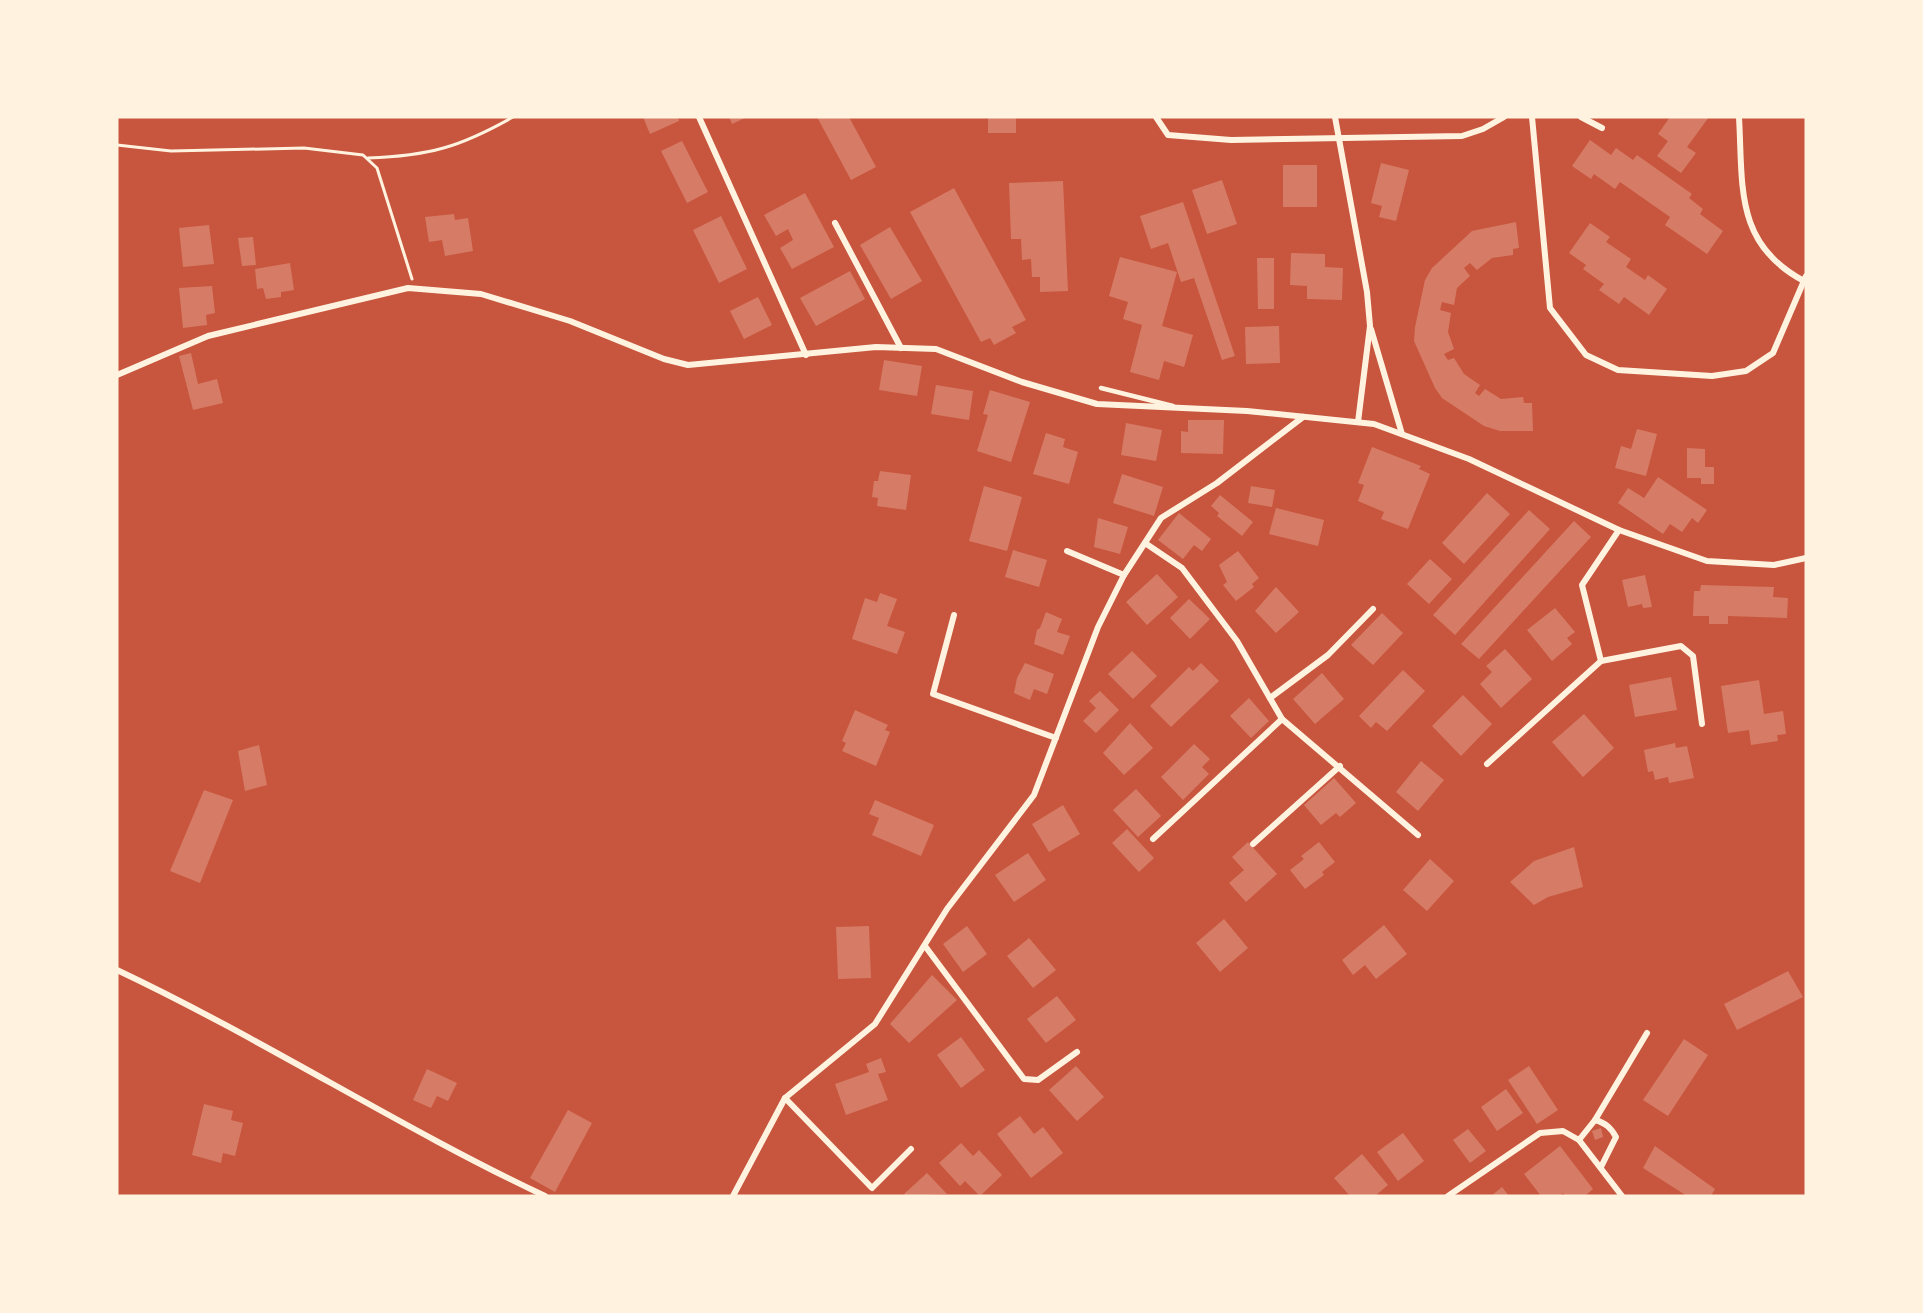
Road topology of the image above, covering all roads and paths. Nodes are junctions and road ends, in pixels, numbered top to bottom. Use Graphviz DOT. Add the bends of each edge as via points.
graph roads {
  1 [pos="513,117"];
  2 [pos="699,117"];
  3 [pos="1156,117"];
  4 [pos="1335,117"];
  5 [pos="1495,117"];
  6 [pos="1504,117"];
  7 [pos="1532,117"];
  8 [pos="1581,117"];
  9 [pos="1739,117"];
  10 [pos="1602,128"];
  11 [pos="1483,129"];
  12 [pos="1339,140"];
  13 [pos="117,145"];
  14 [pos="368,158"];
  15 [pos="835,223"];
  16 [pos="1805,278"];
  17 [pos="415,289"];
  18 [pos="1370,326"];
  19 [pos="901,348"];
  20 [pos="806,355"];
  21 [pos="117,375"];
  22 [pos="1101,388"];
  23 [pos="1179,407"];
  24 [pos="1304,417"];
  25 [pos="1358,422"];
  26 [pos="1402,434"];
  27 [pos="1619,530"];
  28 [pos="1145,543"];
  29 [pos="1067,551"];
  30 [pos="1806,558"];
  31 [pos="1124,575"];
  32 [pos="1373,609"];
  33 [pos="954,615"];
  34 [pos="1601,661"];
  35 [pos="1270,698"];
  36 [pos="1282,719"];
  37 [pos="1702,724"];
  38 [pos="1056,738"];
  39 [pos="1487,764"];
  40 [pos="1340,766"];
  41 [pos="1418,835"];
  42 [pos="1153,839"];
  43 [pos="1254,844"];
  44 [pos="925,946"];
  45 [pos="117,970"];
  46 [pos="1647,1033"];
  47 [pos="1077,1052"];
  48 [pos="785,1098"];
  49 [pos="1595,1120"];
  50 [pos="1579,1140"];
  51 [pos="911,1149"];
  52 [pos="1601,1167"];
  53 [pos="545,1196"];
  54 [pos="733,1196"];
  55 [pos="1448,1196"];
  56 [pos="1623,1196"];
  1 -- 14 [label="path" via="463,144 425,154"];
  2 -- 20 [label="street"];
  3 -- 12 [label="street" via="1168,135 1231,140"];
  4 -- 12 [label="street"];
  5 -- 11 [label="street"];
  6 -- 11 [label="street"];
  7 -- 16 [label="street" via="1550,308 1586,355 1618,370 1712,376 1746,371 1773,353"];
  8 -- 10 [label="street"];
  9 -- 16 [label="street" via="1745,208 1752,233 1773,260"];
  11 -- 12 [label="street" via="1462,136"];
  12 -- 18 [label="street"];
  13 -- 14 [label="path" via="171,150 304,148 356,153"];
  14 -- 17 [label="path" via="376,168 390,206"];
  15 -- 19 [label="street"];
  17 -- 20 [label="street" via="481,294 570,321 688,365"];
  17 -- 21 [label="street" via="208,336"];
  18 -- 25 [label="street"];
  18 -- 26 [label="street"];
  19 -- 20 [label="street"];
  19 -- 23 [label="street" via="936,349 1022,382 1097,404"];
  22 -- 23 [label="lane"];
  23 -- 24 [label="street"];
  24 -- 25 [label="street"];
  24 -- 28 [label="street" via="1217,483 1161,518"];
  25 -- 26 [label="street"];
  26 -- 27 [label="street" via="1469,459"];
  27 -- 30 [label="street" via="1707,561 1774,565"];
  27 -- 34 [label="street" via="1582,585"];
  28 -- 31 [label="street"];
  28 -- 35 [label="street" via="1182,568 1237,641"];
  29 -- 31 [label="street"];
  31 -- 38 [label="street" via="1098,627"];
  32 -- 35 [label="street" via="1328,655"];
  33 -- 38 [label="street" via="933,694"];
  34 -- 37 [label="street" via="1681,646 1693,656"];
  34 -- 39 [label="street"];
  35 -- 36 [label="street"];
  36 -- 40 [label="street"];
  36 -- 42 [label="street"];
  38 -- 44 [label="street" via="1034,795 947,909"];
  40 -- 41 [label="street"];
  40 -- 43 [label="street"];
  44 -- 47 [label="street" via="1024,1079 1038,1080"];
  44 -- 48 [label="street" via="875,1024"];
  45 -- 53 [label="street"];
  46 -- 49 [label="street"];
  48 -- 51 [label="street" via="873,1188"];
  48 -- 54 [label="street"];
  49 -- 50 [label="street"];
  49 -- 52 [label="street" via="1604,1122 1616,1137"];
  50 -- 52 [label="street"];
  50 -- 55 [label="street" via="1563,1131 1540,1133"];
  52 -- 56 [label="street"];
}
